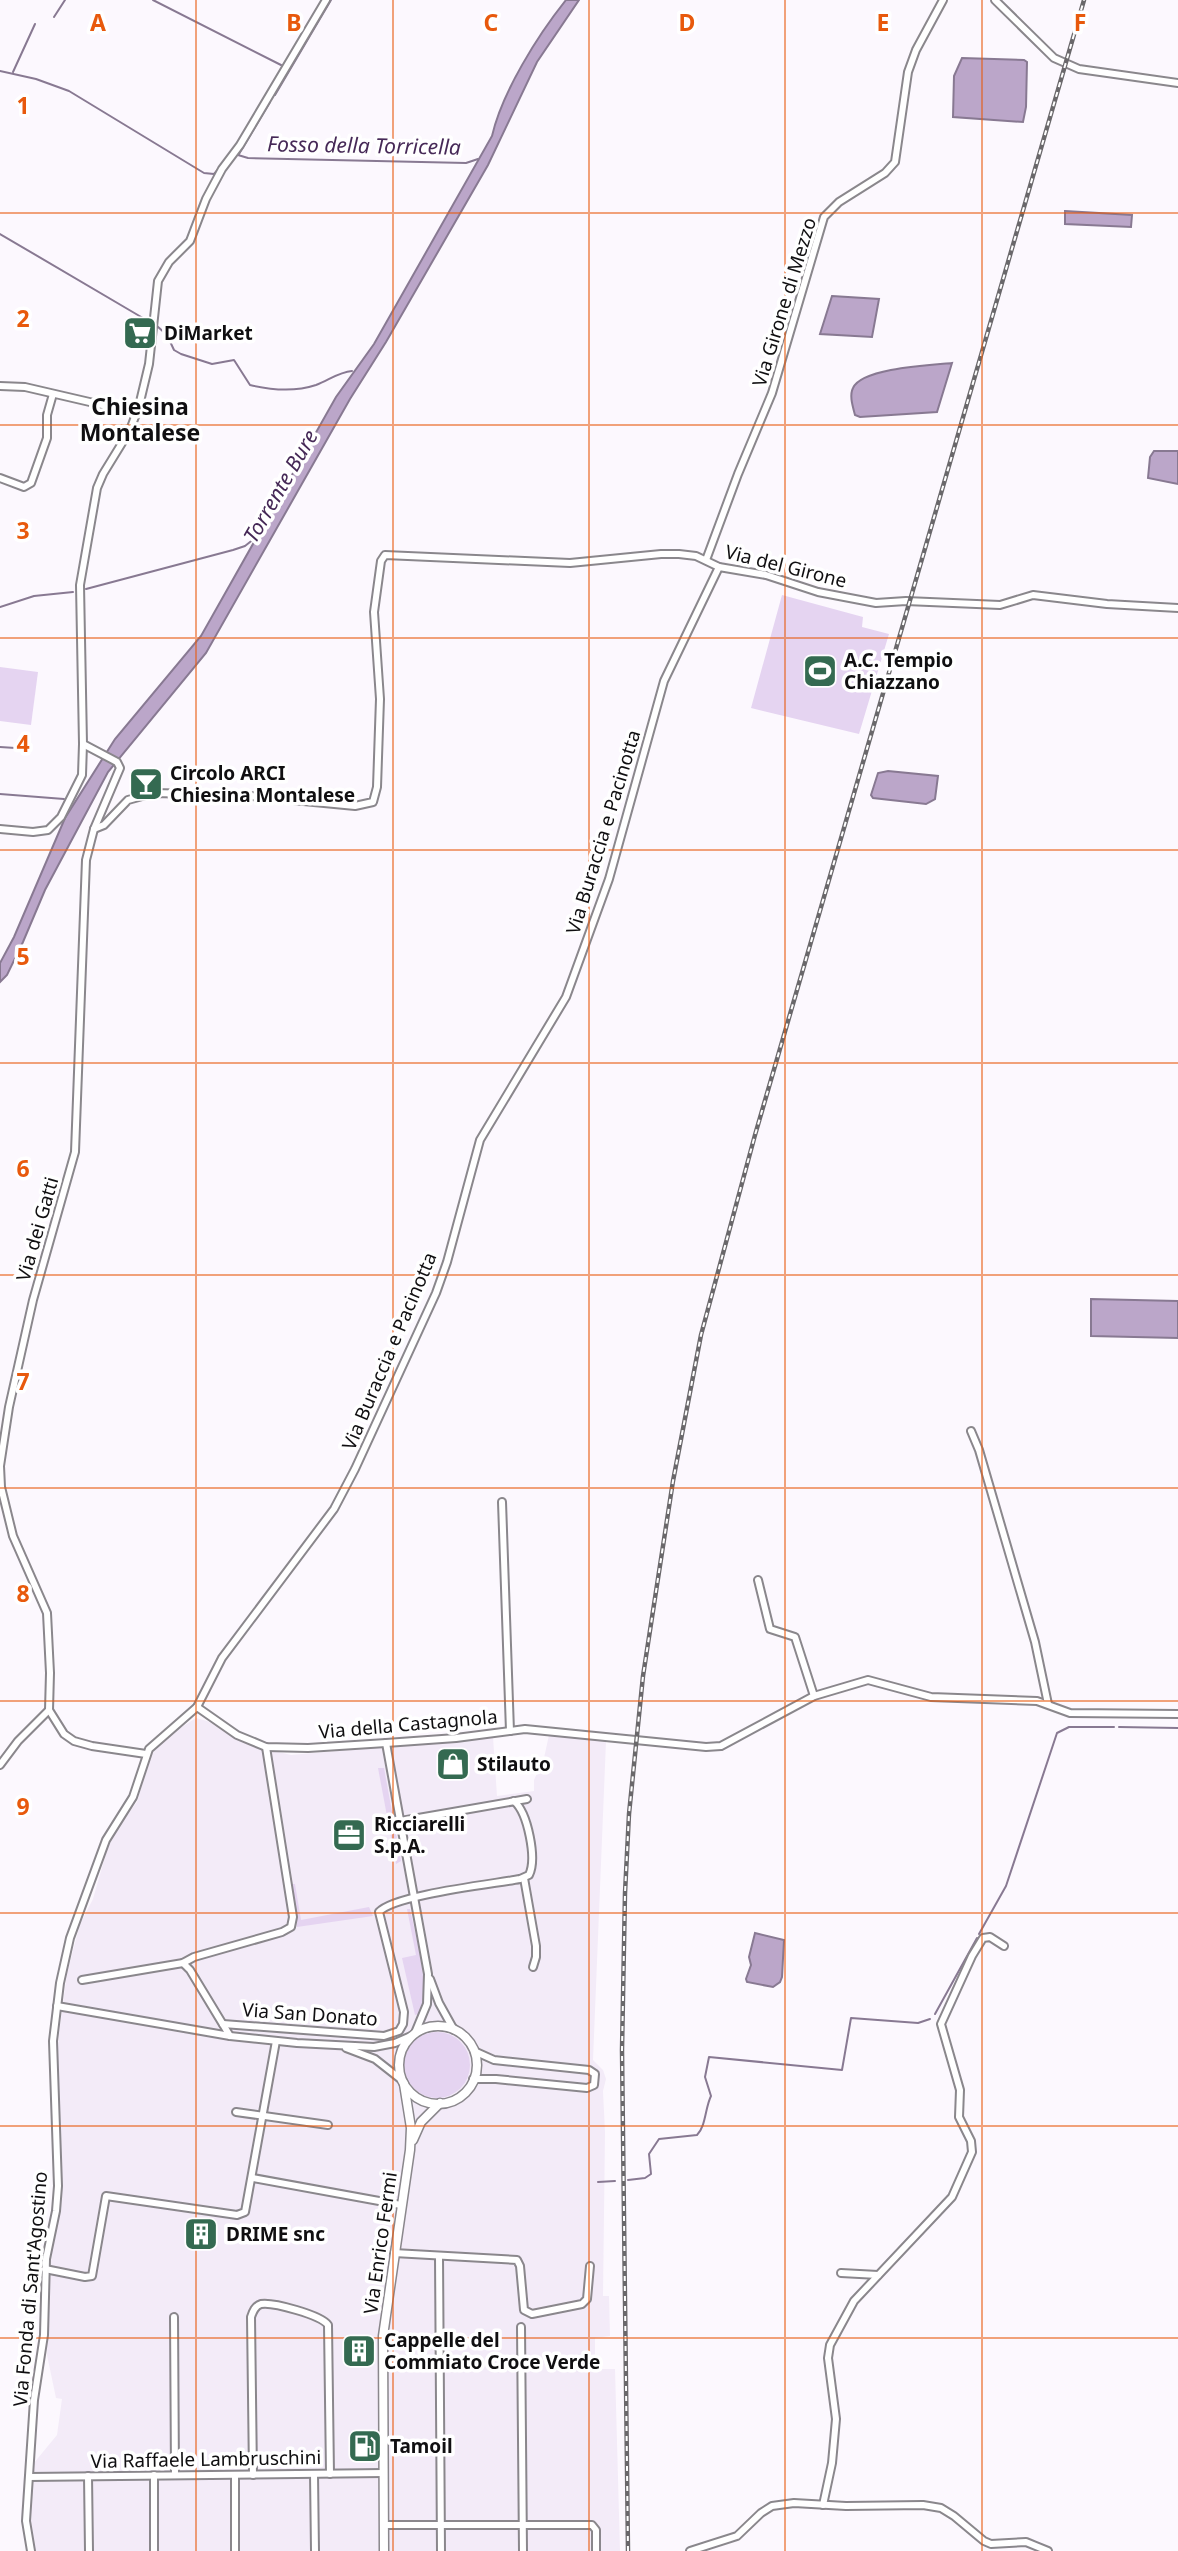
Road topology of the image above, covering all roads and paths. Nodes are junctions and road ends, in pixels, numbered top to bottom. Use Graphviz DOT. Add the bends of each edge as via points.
graph roads {
  1 [pos="326,0"];
  2 [pos="943,0"];
  3 [pos="995,0"];
  4 [pos="1178,83"];
  5 [pos="0,386"];
  6 [pos="52,394"];
  7 [pos="137,413"];
  8 [pos="0,478"];
  9 [pos="706,560"];
  10 [pos="719,567"];
  11 [pos="1178,608"];
  12 [pos="83,744"];
  13 [pos="0,829"];
  14 [pos="94,829"];
  15 [pos="971,1431"];
  16 [pos="502,1502"];
  17 [pos="758,1580"];
  18 [pos="814,1696"];
  19 [pos="1048,1704"];
  20 [pos="197,1707"];
  21 [pos="49,1710"];
  22 [pos="1178,1714"];
  23 [pos="510,1731"];
  24 [pos="386,1743"];
  25 [pos="266,1747"];
  26 [pos="146,1754"];
  27 [pos="0,1765"];
  28 [pos="527,1799"];
  29 [pos="514,1801"];
  30 [pos="401,1821"];
  31 [pos="524,1878"];
  32 [pos="415,1897"];
  33 [pos="1004,1946"];
  34 [pos="183,1963"];
  35 [pos="533,1967"];
  36 [pos="428,1974"];
  37 [pos="82,1980"];
  38 [pos="57,2006"];
  39 [pos="223,2024"];
  40 [pos="454,2029"];
  41 [pos="413,2034"];
  42 [pos="230,2036"];
  43 [pos="276,2041"];
  44 [pos="344,2047"];
  45 [pos="474,2051"];
  46 [pos="473,2079"];
  47 [pos="403,2083"];
  48 [pos="440,2103"];
  49 [pos="236,2112"];
  50 [pos="264,2116"];
  51 [pos="328,2125"];
  52 [pos="410,2150"];
  53 [pos="253,2178"];
  54 [pos="401,2205"];
  55 [pos="394,2253"];
  56 [pos="439,2256"];
  57 [pos="590,2266"];
  58 [pos="45,2269"];
  59 [pos="841,2273"];
  60 [pos="878,2275"];
  61 [pos="174,2317"];
  62 [pos="521,2327"];
  63 [pos="384,2473"];
  64 [pos="253,2474"];
  65 [pos="314,2474"];
  66 [pos="330,2474"];
  67 [pos="175,2475"];
  68 [pos="235,2475"];
  69 [pos="88,2476"];
  70 [pos="154,2476"];
  71 [pos="29,2477"];
  72 [pos="823,2505"];
  73 [pos="384,2525"];
  74 [pos="441,2525"];
  75 [pos="523,2525"];
  76 [pos="31,2551"];
  77 [pos="89,2551"];
  78 [pos="155,2551"];
  79 [pos="235,2551"];
  80 [pos="315,2551"];
  81 [pos="384,2551"];
  82 [pos="441,2551"];
  83 [pos="523,2551"];
  84 [pos="596,2551"];
  85 [pos="690,2551"];
  86 [pos="1048,2551"];
  1 -- 7 [label="street" via="222,169 190,241 158,281 149,364"];
  2 -- 9 [label="street, Via Girone di Mezzo" via="908,72 895,162 824,217 772,393"];
  3 -- 4 [label="street" via="1054,58 1079,69"];
  5 -- 6 [label="street"];
  6 -- 7 [label="street"];
  6 -- 8 [label="street" via="47,438 30,485"];
  7 -- 12 [label="street" via="97,488 81,579"];
  9 -- 10 [label="street, Via del Girone"];
  9 -- 14 [label="street, Via del Girone" via="661,554 570,563 385,555 374,612 380,699 373,802 355,806 241,795 146,793 128,800"];
  10 -- 11 [label="street, Via del Girone" via="876,603 1000,605 1033,595"];
  10 -- 20 [label="street, Via Buraccia e Pacinotta" via="664,681 609,879 573,981 480,1140 447,1262 415,1338 344,1492 222,1658"];
  12 -- 13 [label="street" via="82,775 61,817 48,830"];
  12 -- 14 [label="street, Via dei Gatti" via="117,763 119,772"];
  14 -- 21 [label="street, Via dei Gatti" via="86,860 75,1152 33,1300 1,1466 1,1487 13,1536 47,1613"];
  15 -- 19 [label="street" via="1035,1642"];
  16 -- 23 [label="street"];
  17 -- 18 [label="street" via="770,1629 795,1637"];
  18 -- 19 [label="street, Via della Castagnola" via="868,1680 931,1697 1025,1699"];
  18 -- 23 [label="street, Via della Castagnola" via="721,1745 706,1747 529,1729"];
  19 -- 22 [label="street, Via della Castagnola" via="1081,1714"];
  20 -- 25 [label="street, Via della Castagnola" via="242,1739"];
  20 -- 26 [label="street, Via Buraccia e Pacinotta"];
  21 -- 26 [label="street" via="74,1741"];
  21 -- 27 [label="street"];
  23 -- 24 [label="street, Via della Castagnola"];
  24 -- 25 [label="street, Via della Castagnola"];
  24 -- 30 [label="street"];
  25 -- 34 [label="street" via="293,1924 282,1933"];
  26 -- 38 [label="street, Via Fonda di Sant'Agostino" via="133,1797 107,1836 70,1938"];
  28 -- 29 [label="street"];
  29 -- 30 [label="street"];
  29 -- 31 [label="street" via="524,1812 533,1860"];
  30 -- 32 [label="street"];
  31 -- 32 [label="street"];
  31 -- 35 [label="street" via="536,1952"];
  32 -- 36 [label="street"];
  32 -- 39 [label="street, Via San Donato" via="379,1912 404,2012 403,2024 395,2034"];
  33 -- 60 [label="street" via="983,1938 941,2024 960,2090 959,2117 971,2141 970,2160 947,2203"];
  34 -- 37 [label="street"];
  34 -- 39 [label="street, Via San Donato"];
  36 -- 40 [label="street"];
  36 -- 41 [label="street" via="428,2004"];
  38 -- 42 [label="street"];
  38 -- 58 [label="street, Via Fonda di Sant'Agostino" via="53,2057 58,2186"];
  39 -- 42 [label="street, Via San Donato"];
  40 -- 41 [label="street" via="434,2026"];
  40 -- 45 [label="street"];
  41 -- 44 [label="street" via="383,2046"];
  41 -- 47 [label="street" via="399,2057"];
  42 -- 43 [label="street"];
  43 -- 44 [label="street"];
  43 -- 50 [label="street"];
  44 -- 47 [label="street" via="379,2062"];
  45 -- 46 [label="street"];
  45 -- 46 [label="street" via="494,2060 589,2070 596,2078 587,2088"];
  46 -- 48 [label="street" via="461,2095"];
  47 -- 48 [label="street" via="418,2098"];
  47 -- 52 [label="street"];
  48 -- 52 [label="street" via="421,2122"];
  49 -- 50 [label="street"];
  50 -- 51 [label="street"];
  50 -- 53 [label="street"];
  52 -- 54 [label="street, Via Enrico Fermi"];
  53 -- 54 [label="street"];
  53 -- 58 [label="street" via="247,2210 240,2215 106,2196 92,2276"];
  54 -- 55 [label="street, Via Enrico Fermi"];
  55 -- 56 [label="street"];
  55 -- 63 [label="street, Via Enrico Fermi" via="383,2336"];
  56 -- 57 [label="street" via="519,2261 524,2308 529,2314 582,2304 587,2299"];
  56 -- 74 [label="street"];
  58 -- 71 [label="street, Via Fonda di Sant'Agostino" via="45,2322"];
  59 -- 60 [label="street"];
  60 -- 72 [label="street" via="850,2305 828,2349 836,2419"];
  61 -- 67 [label="street"];
  62 -- 75 [label="street"];
  63 -- 66 [label="street, Via Raffaele Lambruschini"];
  63 -- 73 [label="street, Via Enrico Fermi"];
  64 -- 65 [label="street, Via Raffaele Lambruschini"];
  64 -- 66 [label="street" via="250,2330 252,2312 263,2304 326,2322"];
  64 -- 68 [label="street, Via Raffaele Lambruschini"];
  65 -- 66 [label="street, Via Raffaele Lambruschini"];
  65 -- 80 [label="street"];
  67 -- 68 [label="street, Via Raffaele Lambruschini"];
  67 -- 70 [label="street, Via Raffaele Lambruschini"];
  68 -- 79 [label="street"];
  69 -- 70 [label="street, Via Raffaele Lambruschini"];
  69 -- 71 [label="street, Via Raffaele Lambruschini"];
  69 -- 77 [label="street"];
  70 -- 78 [label="street"];
  71 -- 76 [label="street, Via Fonda di Sant'Agostino" via="26,2527"];
  72 -- 85 [label="street" via="772,2506 737,2536"];
  72 -- 86 [label="street" via="941,2508 991,2544 1026,2542"];
  73 -- 74 [label="street"];
  73 -- 81 [label="street, Via Enrico Fermi"];
  74 -- 75 [label="street"];
  74 -- 82 [label="street"];
  75 -- 83 [label="street"];
  75 -- 84 [label="street" via="590,2524 595,2528"];
}
